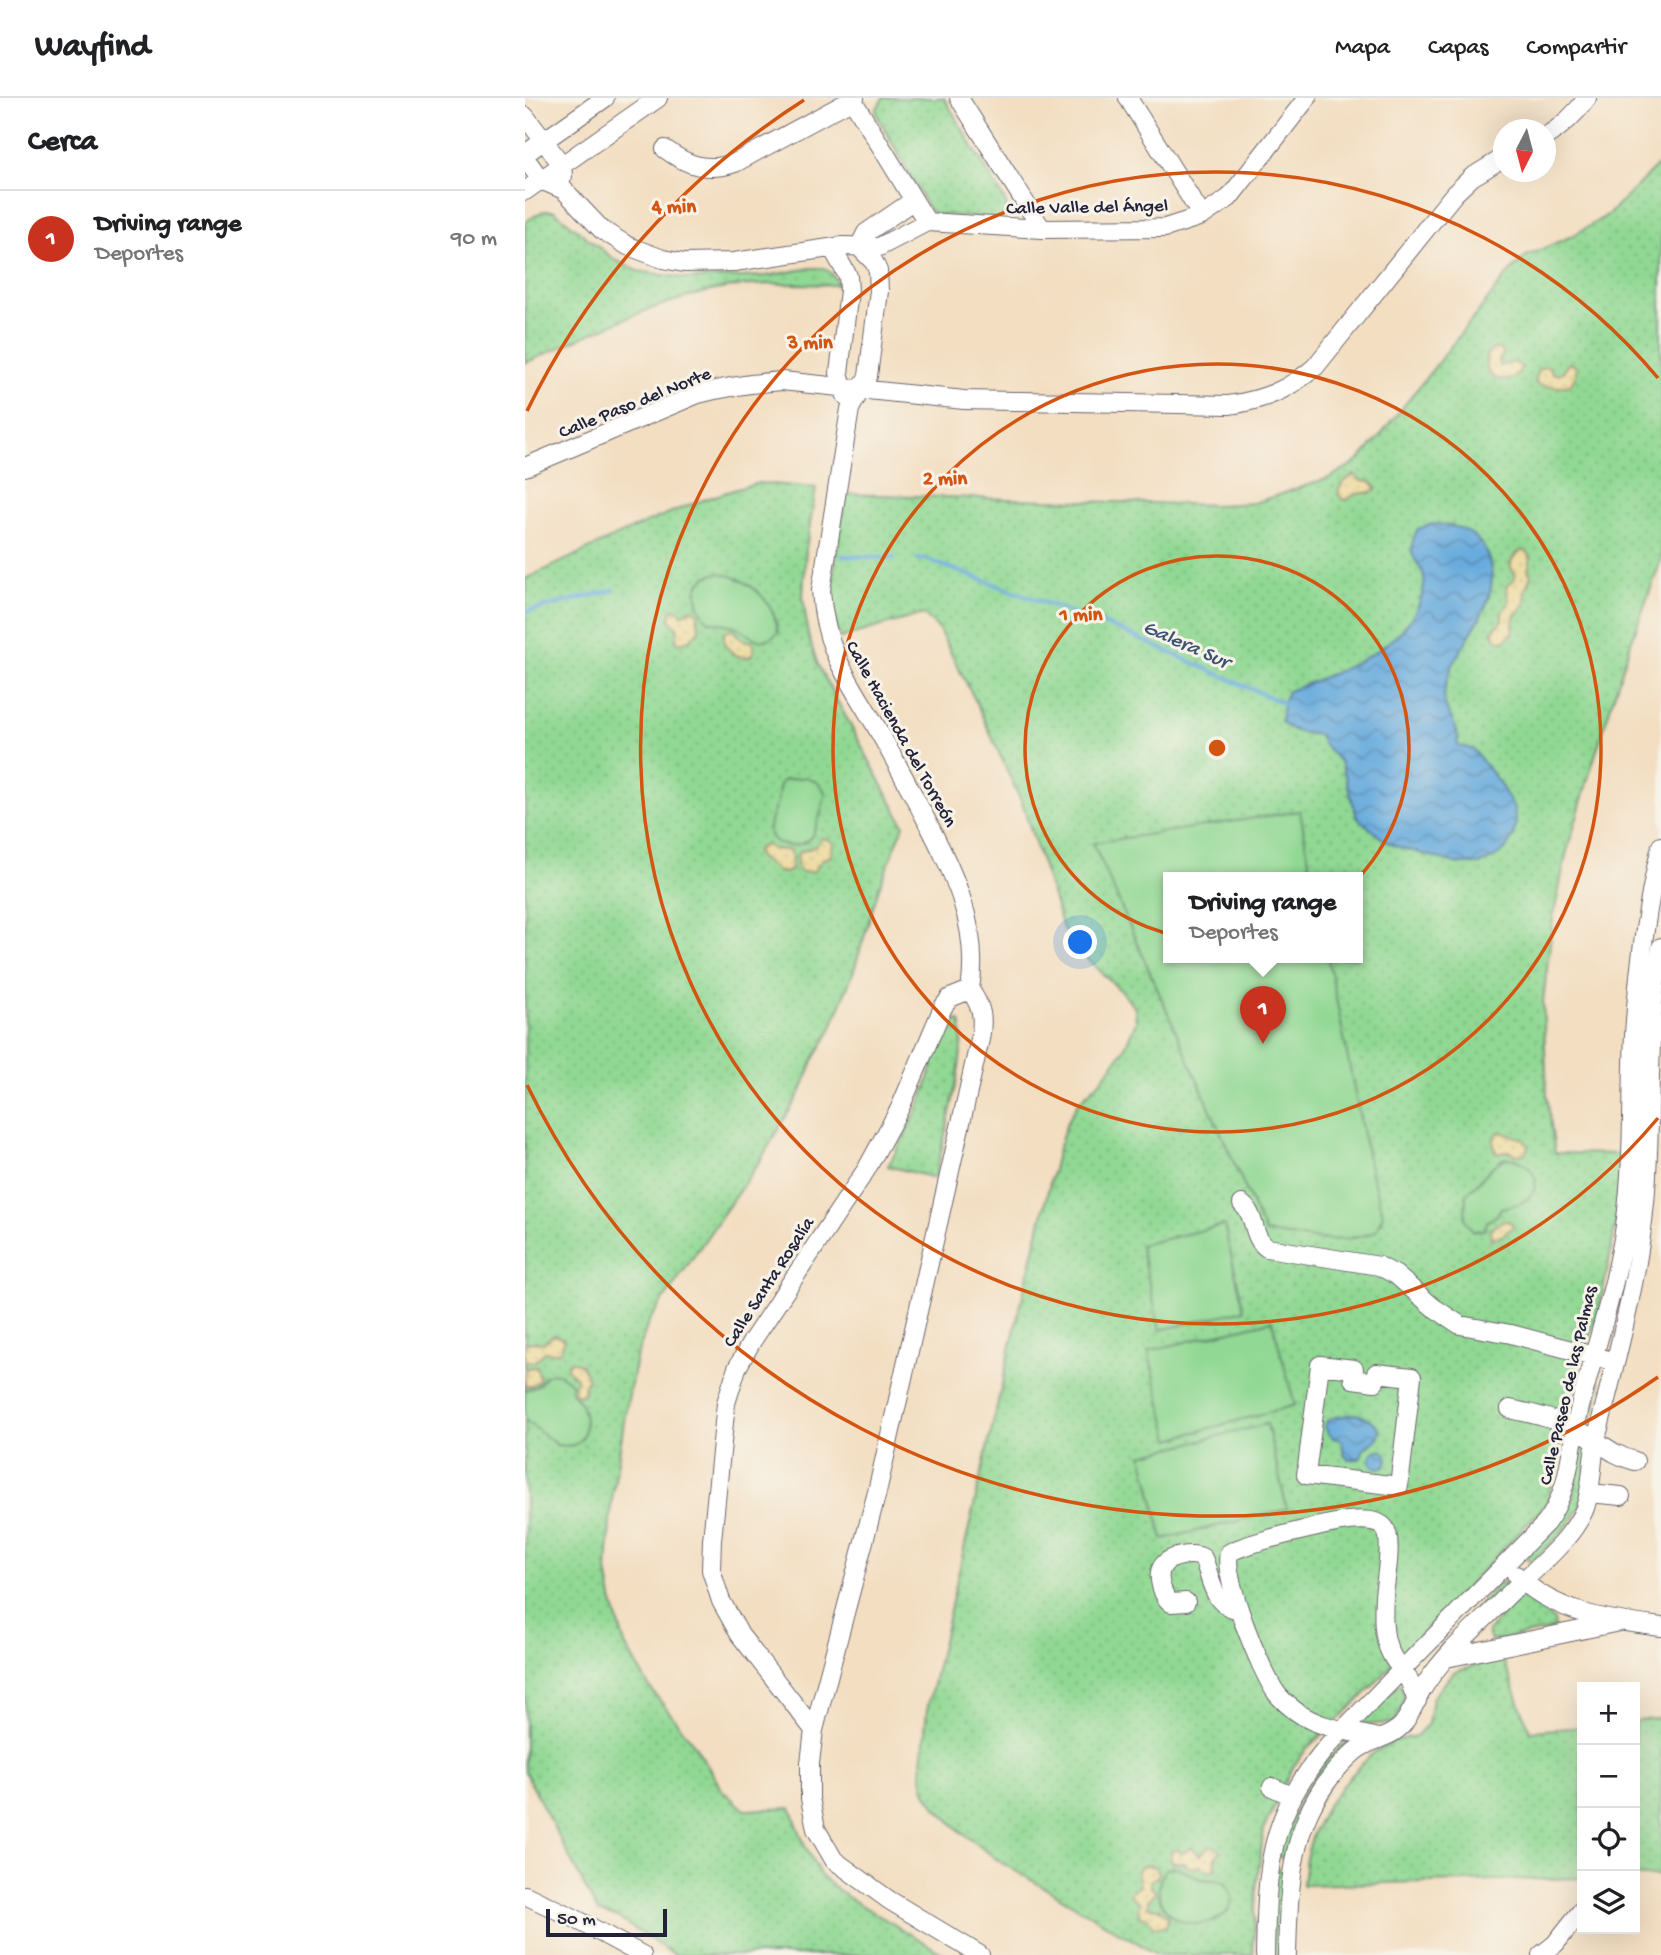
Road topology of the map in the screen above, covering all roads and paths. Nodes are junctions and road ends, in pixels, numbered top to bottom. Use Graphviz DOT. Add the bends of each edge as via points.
graph roads {
  1 [pos="604,98"];
  2 [pos="658,98"];
  3 [pos="959,98"];
  4 [pos="1128,98"];
  5 [pos="1587,98"];
  6 [pos="853,99"];
  7 [pos="1305,99"];
  8 [pos="525,116"];
  9 [pos="1556,131"];
  10 [pos="544,141"];
  11 [pos="665,149"];
  12 [pos="525,156"];
  13 [pos="1493,164"];
  14 [pos="562,165"];
  15 [pos="541,180"];
  16 [pos="565,190"];
  17 [pos="525,191"];
  18 [pos="914,200"];
  19 [pos="1202,216"];
  20 [pos="927,222"];
  21 [pos="1042,229"];
  22 [pos="859,247"];
  23 [pos="832,248"];
  24 [pos="852,389"];
  25 [pos="525,467"];
  26 [pos="1661,846"];
  27 [pos="1661,947"];
  28 [pos="969,990"];
  29 [pos="1242,1204"];
  30 [pos="1594,1356"];
  31 [pos="1616,1361"];
  32 [pos="1510,1409"];
  33 [pos="1575,1428"];
  34 [pos="1596,1439"];
  35 [pos="1635,1461"];
  36 [pos="1307,1475"];
  37 [pos="1589,1493"];
  38 [pos="1621,1496"];
  39 [pos="1504,1563"];
  40 [pos="1523,1581"];
  41 [pos="1186,1602"];
  42 [pos="1239,1609"];
  43 [pos="1619,1622"];
  44 [pos="1661,1627"];
  45 [pos="1446,1658"];
  46 [pos="1403,1670"];
  47 [pos="1417,1701"];
  48 [pos="814,1730"];
  49 [pos="1343,1730"];
  50 [pos="1378,1738"];
  51 [pos="1272,1787"];
  52 [pos="1292,1796"];
  53 [pos="525,1895"];
  54 [pos="1577,1916"];
  55 [pos="642,1955"];
  56 [pos="980,1955"];
  57 [pos="1265,1955"];
  58 [pos="1287,1955"];
  59 [pos="1541,1955"];
  1 -- 10 [label="street"];
  2 -- 14 [label="street"];
  3 -- 21 [label="street"];
  4 -- 19 [label="street"];
  5 -- 9 [label="street"];
  6 -- 11 [label="street" via="722,167 691,165"];
  6 -- 18 [label="street"];
  7 -- 19 [label="street, Calle Valle del Ángel" via="1229,198"];
  8 -- 10 [label="street"];
  10 -- 12 [label="street"];
  10 -- 14 [label="street"];
  12 -- 15 [label="street"];
  13 -- 24 [label="street, Calle Paso del Norte" via="1454,194 1329,351 1297,382 1255,401 1230,405 964,400"];
  14 -- 15 [label="street"];
  14 -- 16 [label="street"];
  15 -- 16 [label="street"];
  15 -- 17 [label="street"];
  16 -- 23 [label="street" via="602,230 663,259 734,262"];
  18 -- 20 [label="street"];
  18 -- 22 [label="street" via="866,233"];
  19 -- 21 [label="street, Calle Valle del Ángel" via="1165,228"];
  20 -- 21 [label="street, Calle Valle del Ángel"];
  20 -- 22 [label="street" via="879,247"];
  22 -- 23 [label="street"];
  22 -- 24 [label="street" via="874,262 879,290 868,376"];
  23 -- 24 [label="street, Calle Hacienda del Torreón" via="848,276 839,373"];
  24 -- 25 [label="street, Calle Paso del Norte" via="782,381 729,386 665,407"];
  24 -- 28 [label="street, Calle Hacienda del Torreón" via="821,590 822,616 835,657 953,871 972,945"];
  26 -- 30 [label="street, Calle Paseo de las Palmas" via="1637,1001 1625,1227"];
  27 -- 31 [label="street" via="1643,1225"];
  28 -- 48 [label="street" via="982,1013 981,1039 877,1492"];
  28 -- 48 [label="street, Calle Santa Rosalía" via="950,998 943,1007 866,1170 752,1341 737,1367 726,1403 712,1570 740,1635"];
  29 -- 30 [label="street" via="1258,1240 1267,1248 1379,1266 1460,1325"];
  30 -- 31 [label="street"];
  30 -- 33 [label="street, Calle Paseo de las Palmas"];
  31 -- 34 [label="street"];
  32 -- 33 [label="street"];
  33 -- 34 [label="street"];
  33 -- 39 [label="street, Calle Paseo de las Palmas" via="1560,1501 1546,1523"];
  34 -- 35 [label="street" via="1613,1454"];
  34 -- 37 [label="street"];
  36 -- 36 [label="street" via="1399,1486 1412,1377 1376,1373 1375,1382 1353,1379 1354,1370 1320,1365"];
  37 -- 38 [label="street"];
  37 -- 40 [label="street" via="1575,1527"];
  39 -- 40 [label="street"];
  39 -- 46 [label="street, Calle Paseo de las Palmas"];
  40 -- 43 [label="street" via="1570,1610"];
  40 -- 45 [label="street"];
  41 -- 42 [label="street" via="1171,1603 1165,1597 1161,1569 1171,1560 1198,1555 1219,1602"];
  42 -- 46 [label="street" via="1227,1558 1231,1551 1347,1521 1368,1521 1386,1529 1386,1641"];
  42 -- 49 [label="street" via="1270,1683 1287,1704 1322,1726"];
  43 -- 44 [label="street"];
  43 -- 45 [label="street"];
  45 -- 47 [label="street"];
  46 -- 47 [label="street"];
  46 -- 49 [label="street, Calle Paseo de las Palmas"];
  47 -- 50 [label="street" via="1402,1725"];
  48 -- 56 [label="street" via="810,1798 816,1829 834,1860 889,1900"];
  49 -- 50 [label="street"];
  49 -- 52 [label="street, Calle Paseo de las Palmas"];
  50 -- 58 [label="street" via="1344,1761 1306,1817 1291,1869"];
  51 -- 52 [label="street"];
  52 -- 57 [label="street, Calle Paseo de las Palmas" via="1270,1858"];
  53 -- 55 [label="street"];
  54 -- 59 [label="street"];
}
